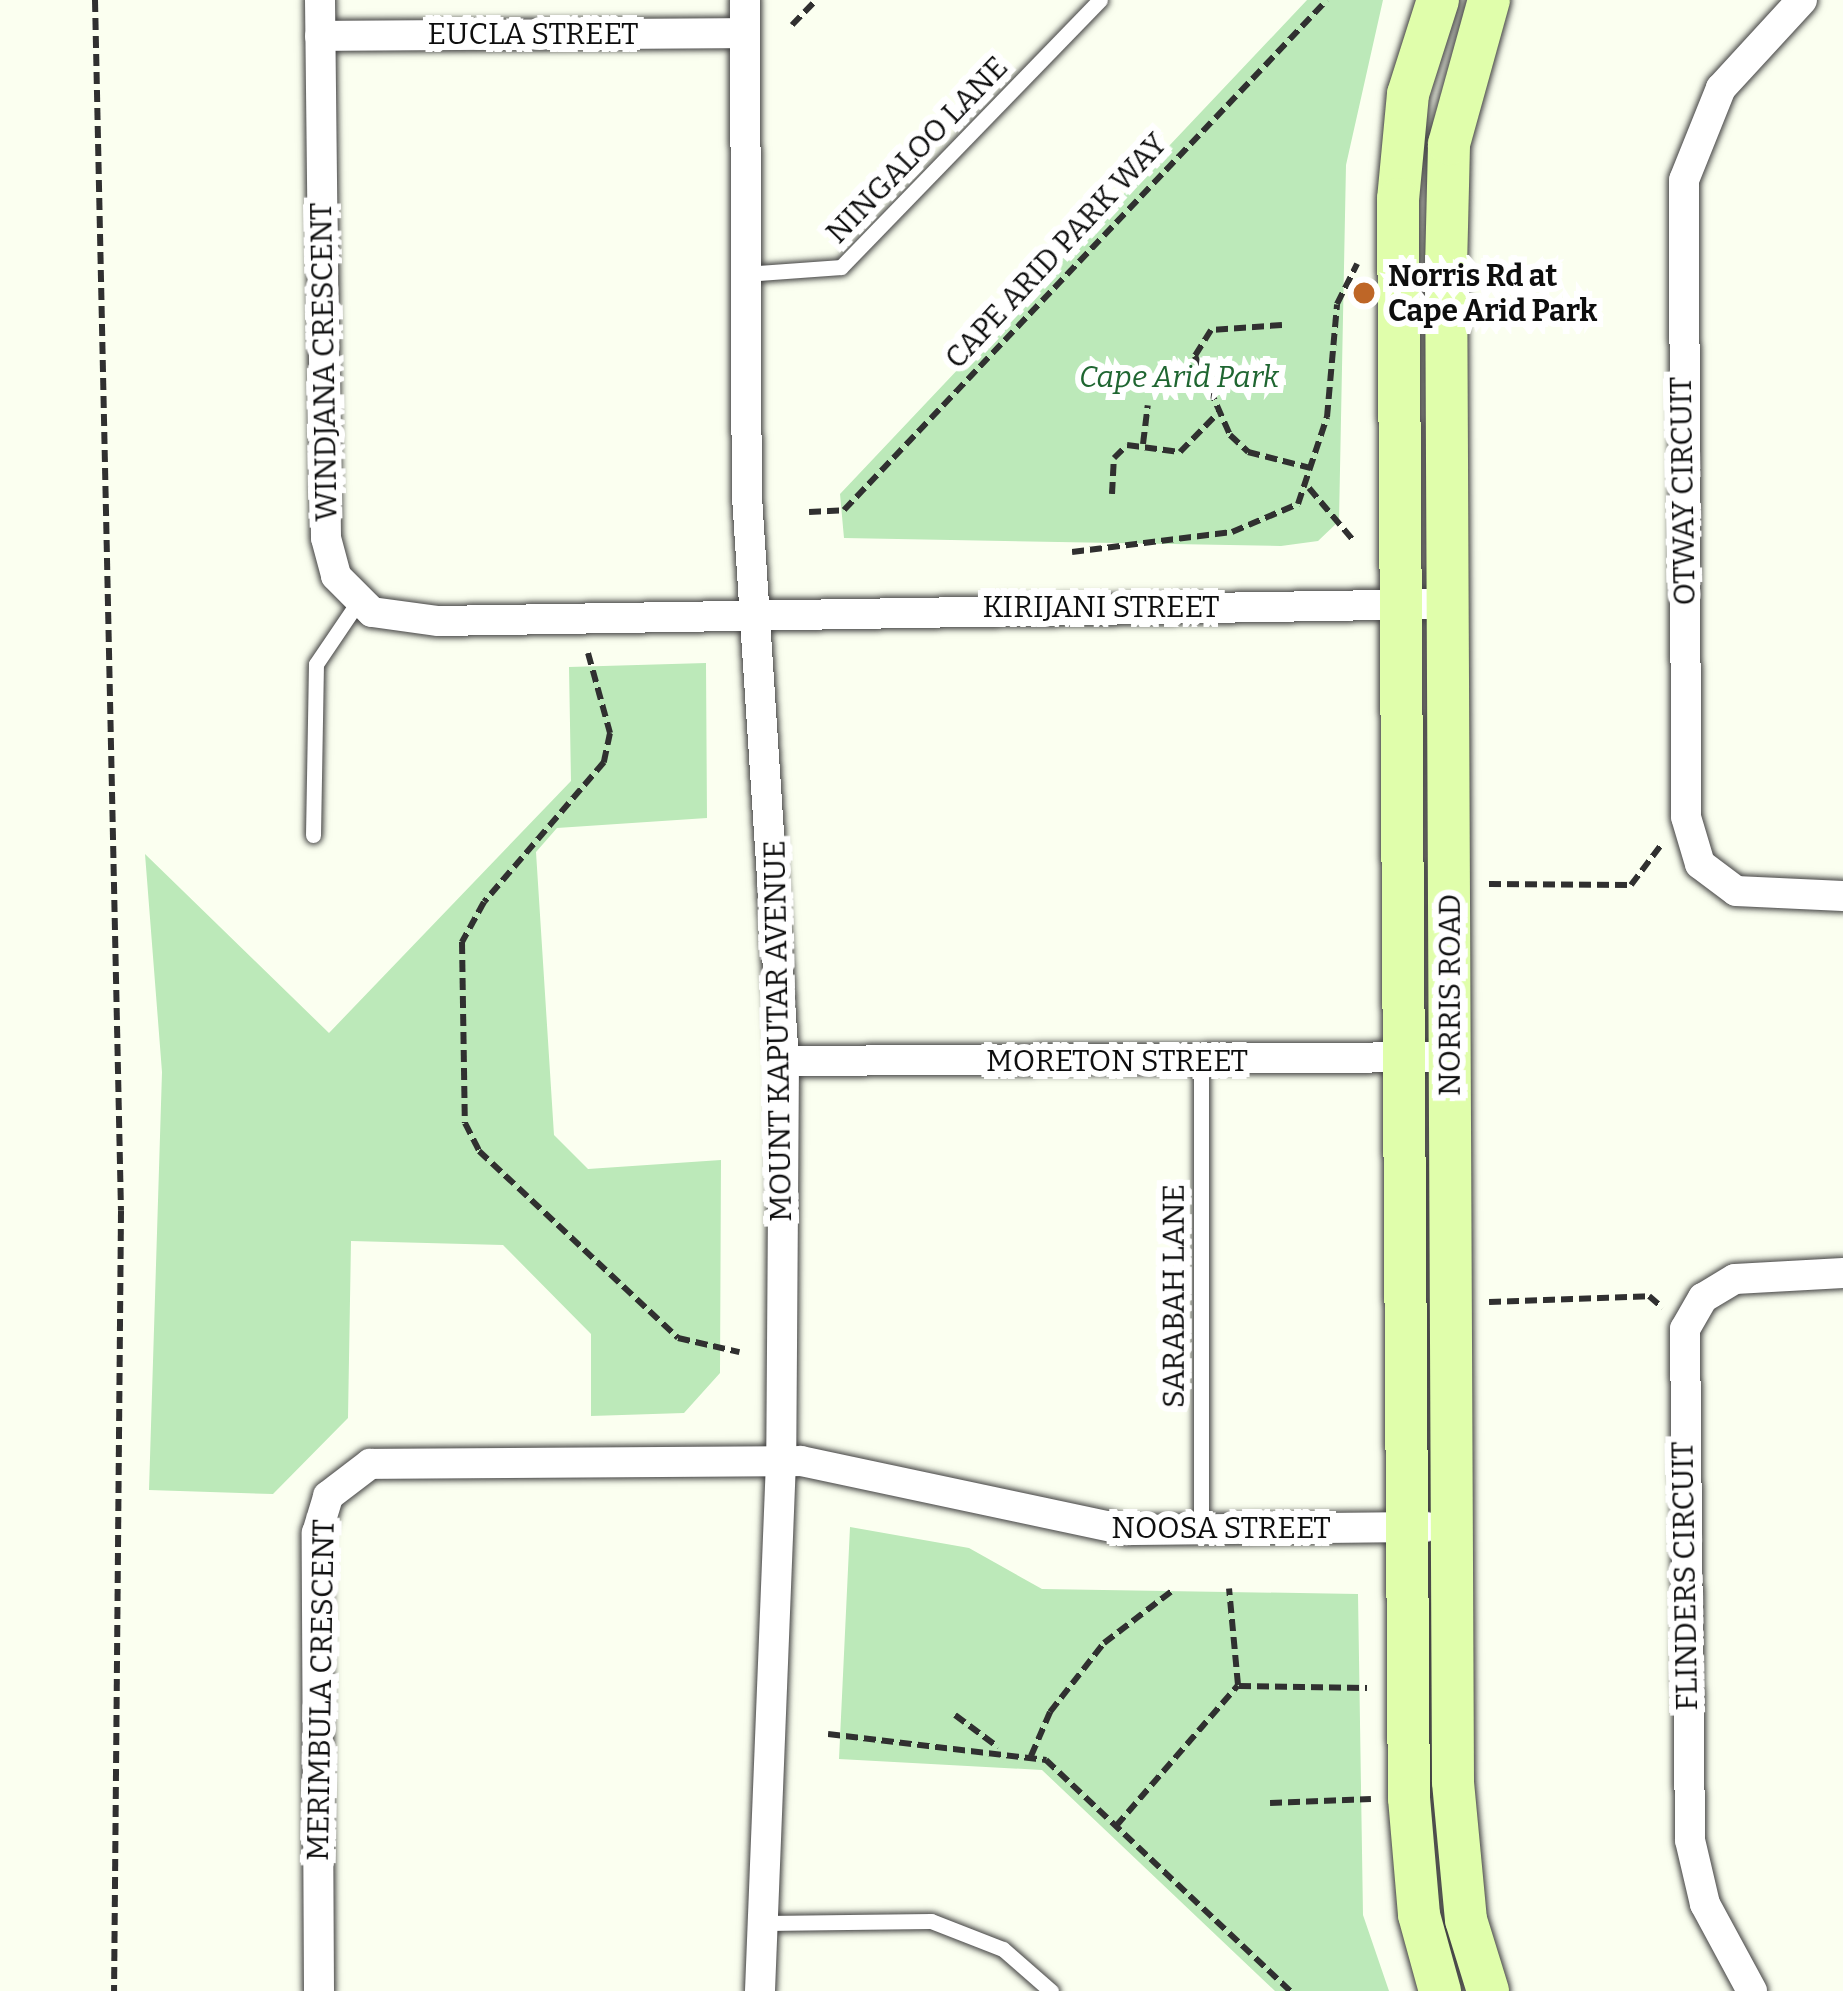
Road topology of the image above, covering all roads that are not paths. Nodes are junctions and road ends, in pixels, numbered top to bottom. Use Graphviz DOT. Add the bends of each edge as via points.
graph roads {
  1 [pos="320,0"];
  2 [pos="745,0"];
  3 [pos="1100,0"];
  4 [pos="1438,0"];
  5 [pos="1489,0"];
  6 [pos="1802,0"];
  7 [pos="745,33"];
  8 [pos="320,36"];
  9 [pos="745,274"];
  10 [pos="358,602"];
  11 [pos="1401,604"];
  12 [pos="1448,604"];
  13 [pos="754,610"];
  14 [pos="313,835"];
  15 [pos="1843,896"];
  16 [pos="1403,1057"];
  17 [pos="1450,1057"];
  18 [pos="784,1061"];
  19 [pos="1201,1062"];
  20 [pos="1843,1273"];
  21 [pos="782,1461"];
  22 [pos="1453,1526"];
  23 [pos="1408,1527"];
  24 [pos="1201,1530"];
  25 [pos="765,1923"];
  26 [pos="319,1991"];
  27 [pos="760,1991"];
  28 [pos="1051,1991"];
  29 [pos="1440,1991"];
  30 [pos="1488,1991"];
  31 [pos="1752,1991"];
  1 -- 8 [label="street, WINDJANA CRESCENT"];
  2 -- 7 [label="street, MOUNT KAPUTAR AVENUE"];
  3 -- 9 [label="lane, NINGALOO LANE" via="842,267"];
  4 -- 11 [label="main road, NORRIS ROAD" via="1408,94 1398,199"];
  5 -- 12 [label="main road, NORRIS ROAD" via="1449,144"];
  6 -- 15 [label="street, OTWAY CIRCUIT" via="1721,88 1684,180 1685,817 1692,852 1722,884 1753,896"];
  7 -- 8 [label="street, EUCLA STREET"];
  7 -- 9 [label="street, MOUNT KAPUTAR AVENUE"];
  8 -- 10 [label="street, WINDJANA CRESCENT" via="326,538 336,576"];
  9 -- 13 [label="street, MOUNT KAPUTAR AVENUE"];
  10 -- 13 [label="street" via="392,618 438,621"];
  10 -- 14 [label="lane" via="316,664"];
  11 -- 12 [label="street, KIRIJANI STREET"];
  11 -- 13 [label="street, KIRIJANI STREET"];
  11 -- 16 [label="main road, NORRIS ROAD"];
  12 -- 17 [label="main road, NORRIS ROAD"];
  13 -- 18 [label="street, MOUNT KAPUTAR AVENUE"];
  16 -- 17 [label="street, MORETON STREET"];
  16 -- 19 [label="street, MORETON STREET"];
  16 -- 23 [label="main road, NORRIS ROAD"];
  17 -- 22 [label="main road, NORRIS ROAD"];
  18 -- 19 [label="street, MORETON STREET"];
  18 -- 21 [label="street, MOUNT KAPUTAR AVENUE"];
  19 -- 24 [label="lane, SARABAH LANE"];
  20 -- 31 [label="street, FLINDERS CIRCUIT" via="1735,1279 1703,1298 1685,1329 1690,1840 1705,1904"];
  21 -- 24 [label="street, NOOSA STREET" via="1082,1525"];
  21 -- 25 [label="street, MOUNT KAPUTAR AVENUE"];
  21 -- 26 [label="street, MERIMBULA CRESCENT" via="393,1460 340,1482 317,1533"];
  22 -- 23 [label="street, NOOSA STREET"];
  22 -- 30 [label="main road, NORRIS ROAD" via="1457,1862"];
  23 -- 24 [label="street, NOOSA STREET"];
  23 -- 29 [label="main road, NORRIS ROAD" via="1412,1861"];
  25 -- 27 [label="street, MOUNT KAPUTAR AVENUE"];
  25 -- 28 [label="lane" via="943,1923 1003,1949"];
}
